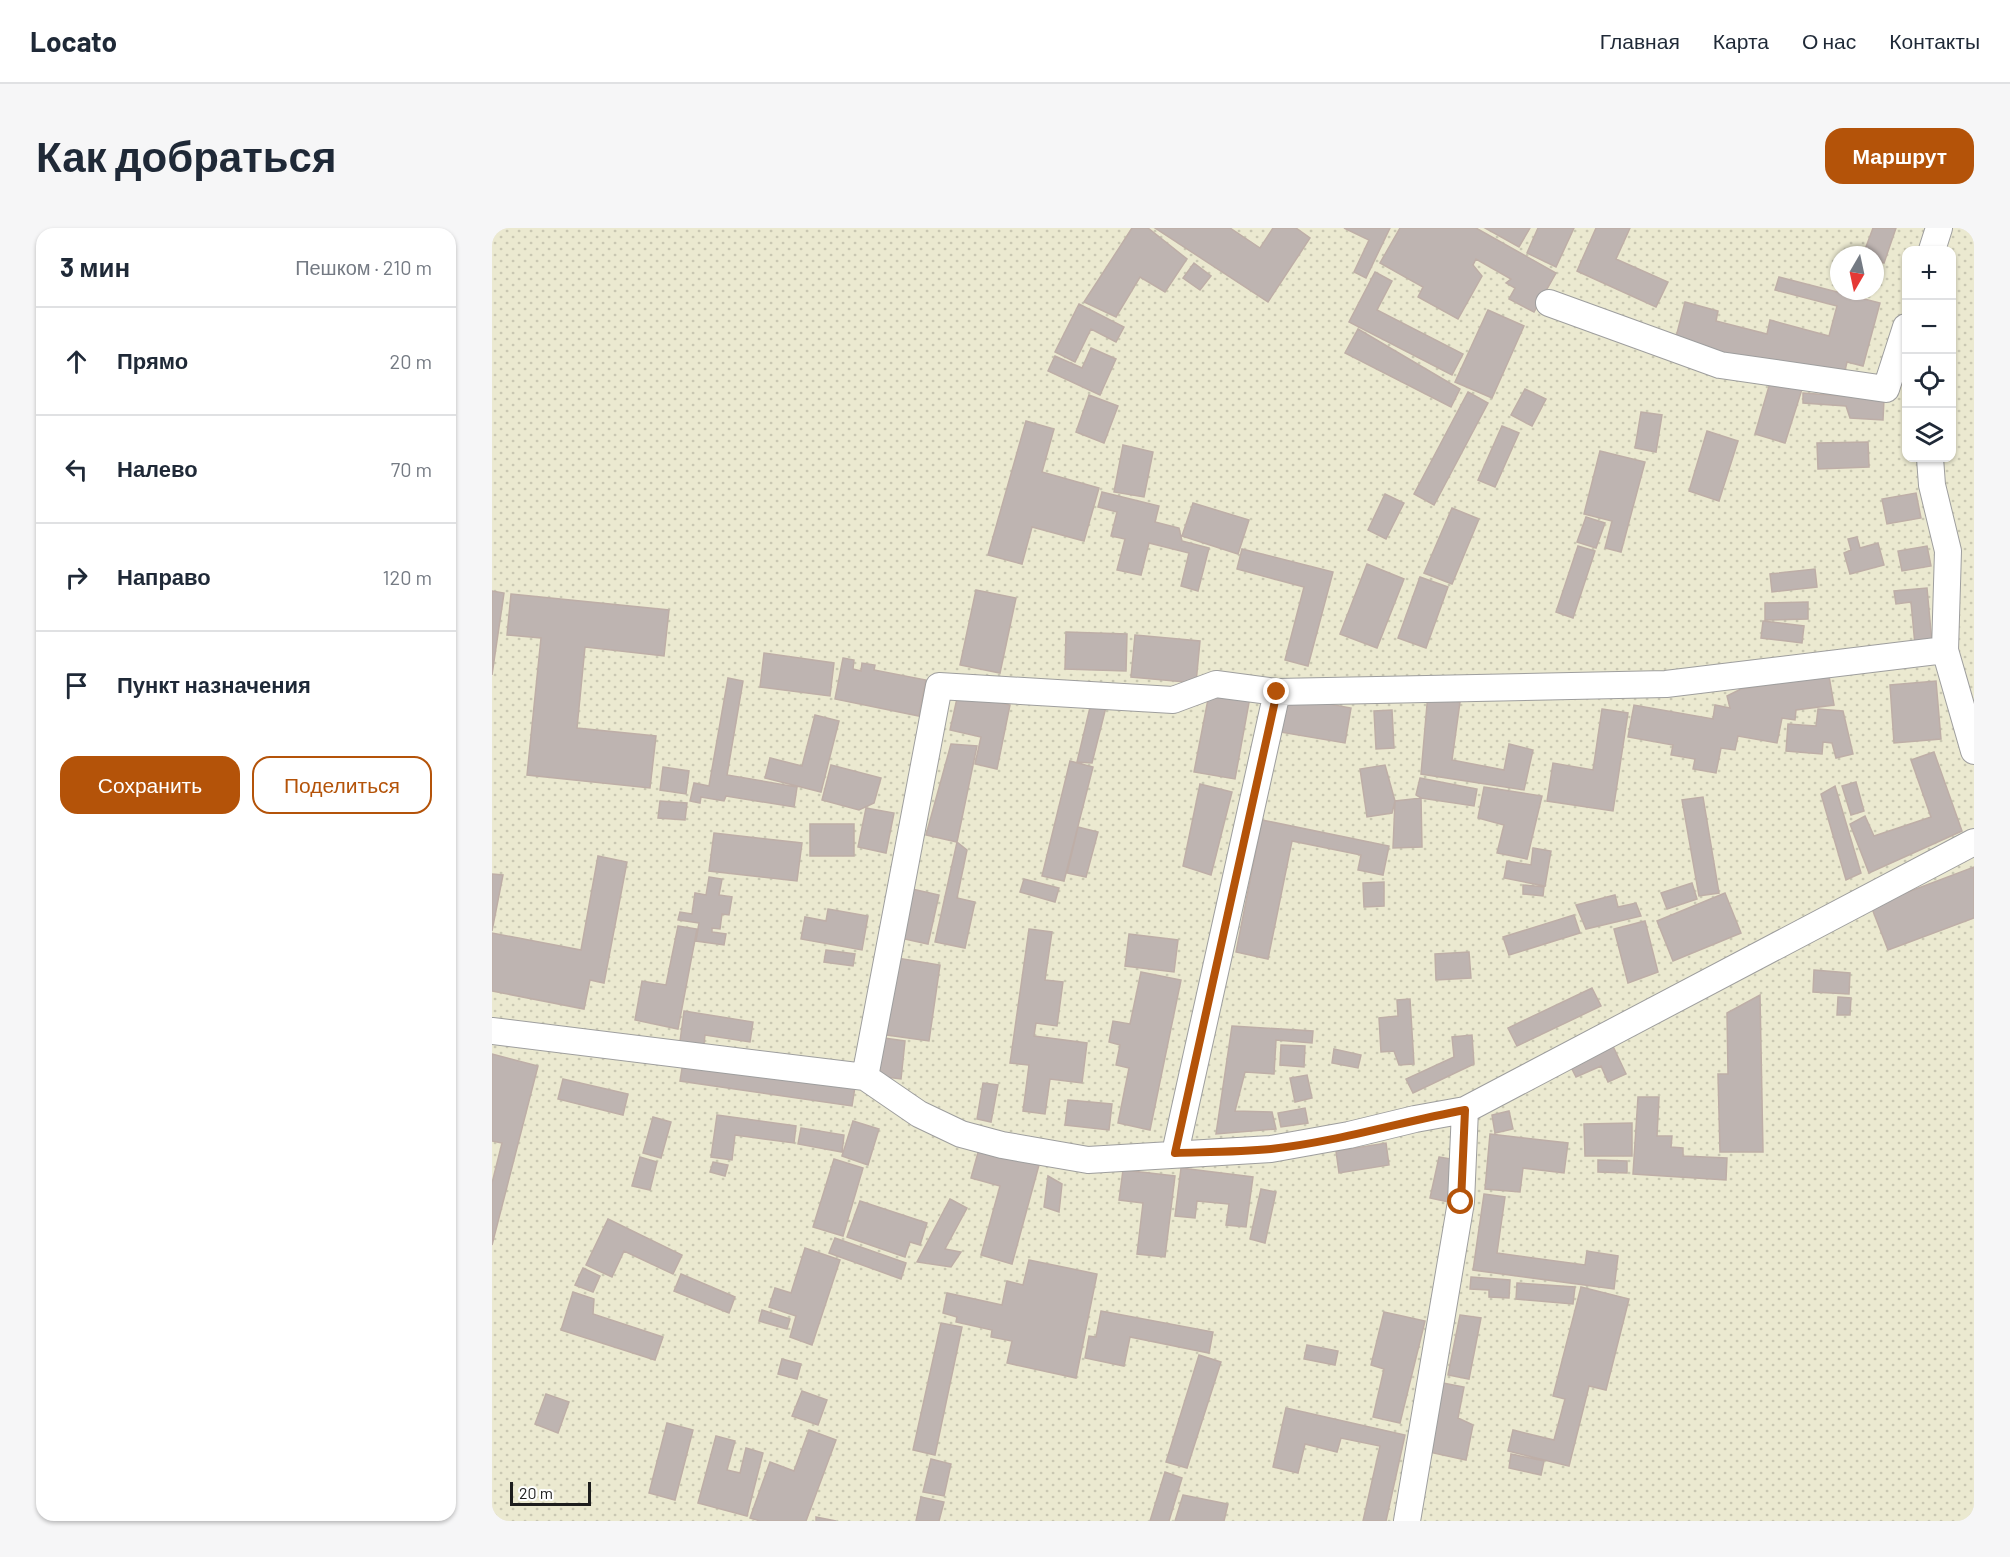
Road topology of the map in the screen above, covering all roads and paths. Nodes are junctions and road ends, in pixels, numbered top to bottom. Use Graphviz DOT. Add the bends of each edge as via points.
graph roads {
  1 [pos="1939,228"];
  2 [pos="1933,246"];
  3 [pos="1549,303"];
  4 [pos="1902,339"];
  5 [pos="1895,361"];
  6 [pos="1902,380"];
  7 [pos="1930,462"];
  8 [pos="1945,650"];
  9 [pos="1277,692"];
  10 [pos="1974,751"];
  11 [pos="1974,842"];
  12 [pos="492,1031"];
  13 [pos="865,1077"];
  14 [pos="1465,1110"];
  15 [pos="1175,1153"];
  16 [pos="1407,1521"];
  1 -- 2 [label="street"];
  3 -- 5 [label="street" via="1720,365 1886,389"];
  4 -- 5 [label="street"];
  5 -- 6 [label="street"];
  7 -- 8 [label="street" via="1948,551"];
  8 -- 9 [label="street" via="1666,684"];
  8 -- 10 [label="street"];
  9 -- 13 [label="street" via="1216,684 1173,700 939,686"];
  9 -- 15 [label="street"];
  11 -- 14 [label="street"];
  12 -- 13 [label="street"];
  13 -- 15 [label="street" via="919,1114 961,1134 1088,1160"];
  14 -- 15 [label="street" via="1271,1149"];
  14 -- 16 [label="street" via="1461,1202"];
}
